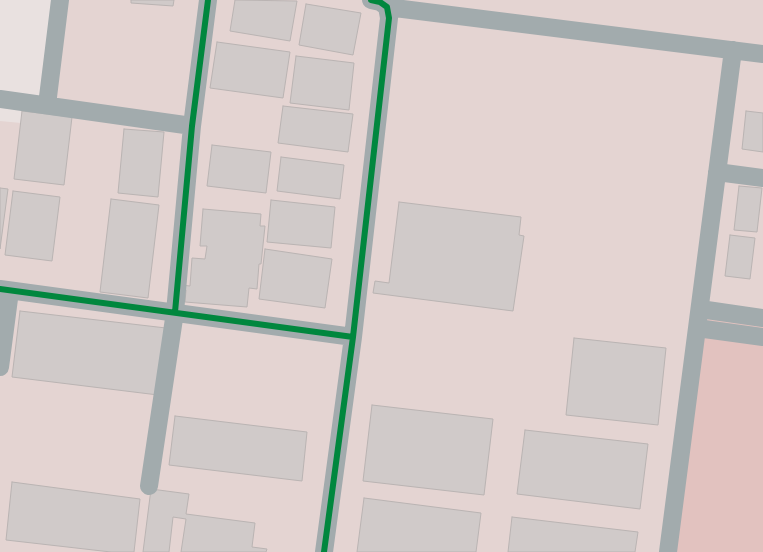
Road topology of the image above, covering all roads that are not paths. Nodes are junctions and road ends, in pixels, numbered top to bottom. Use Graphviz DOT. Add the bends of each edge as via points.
graph roads {
  1 [pos="60,0"];
  2 [pos="208,0"];
  3 [pos="379,3"];
  4 [pos="733,50"];
  5 [pos="763,54"];
  6 [pos="0,99"];
  7 [pos="47,105"];
  8 [pos="192,126"];
  9 [pos="717,172"];
  10 [pos="763,178"];
  11 [pos="5,290"];
  12 [pos="700,309"];
  13 [pos="175,312"];
  14 [pos="763,318"];
  15 [pos="697,328"];
  16 [pos="353,337"];
  17 [pos="763,337"];
  18 [pos="0,367"];
  19 [pos="148,486"];
  20 [pos="324,552"];
  21 [pos="668,552"];
  1 -- 7 [label="street"];
  2 -- 8 [label="street"];
  3 -- 4 [label="street"];
  3 -- 16 [label="street" via="389,18"];
  4 -- 5 [label="street"];
  4 -- 9 [label="street"];
  6 -- 7 [label="street"];
  7 -- 8 [label="street"];
  8 -- 13 [label="street"];
  9 -- 10 [label="street"];
  9 -- 12 [label="street"];
  11 -- 13 [label="street"];
  11 -- 18 [label="street"];
  12 -- 14 [label="street"];
  12 -- 15 [label="street"];
  13 -- 16 [label="street"];
  13 -- 19 [label="street"];
  15 -- 17 [label="street"];
  15 -- 21 [label="street"];
  16 -- 20 [label="street"];
}
